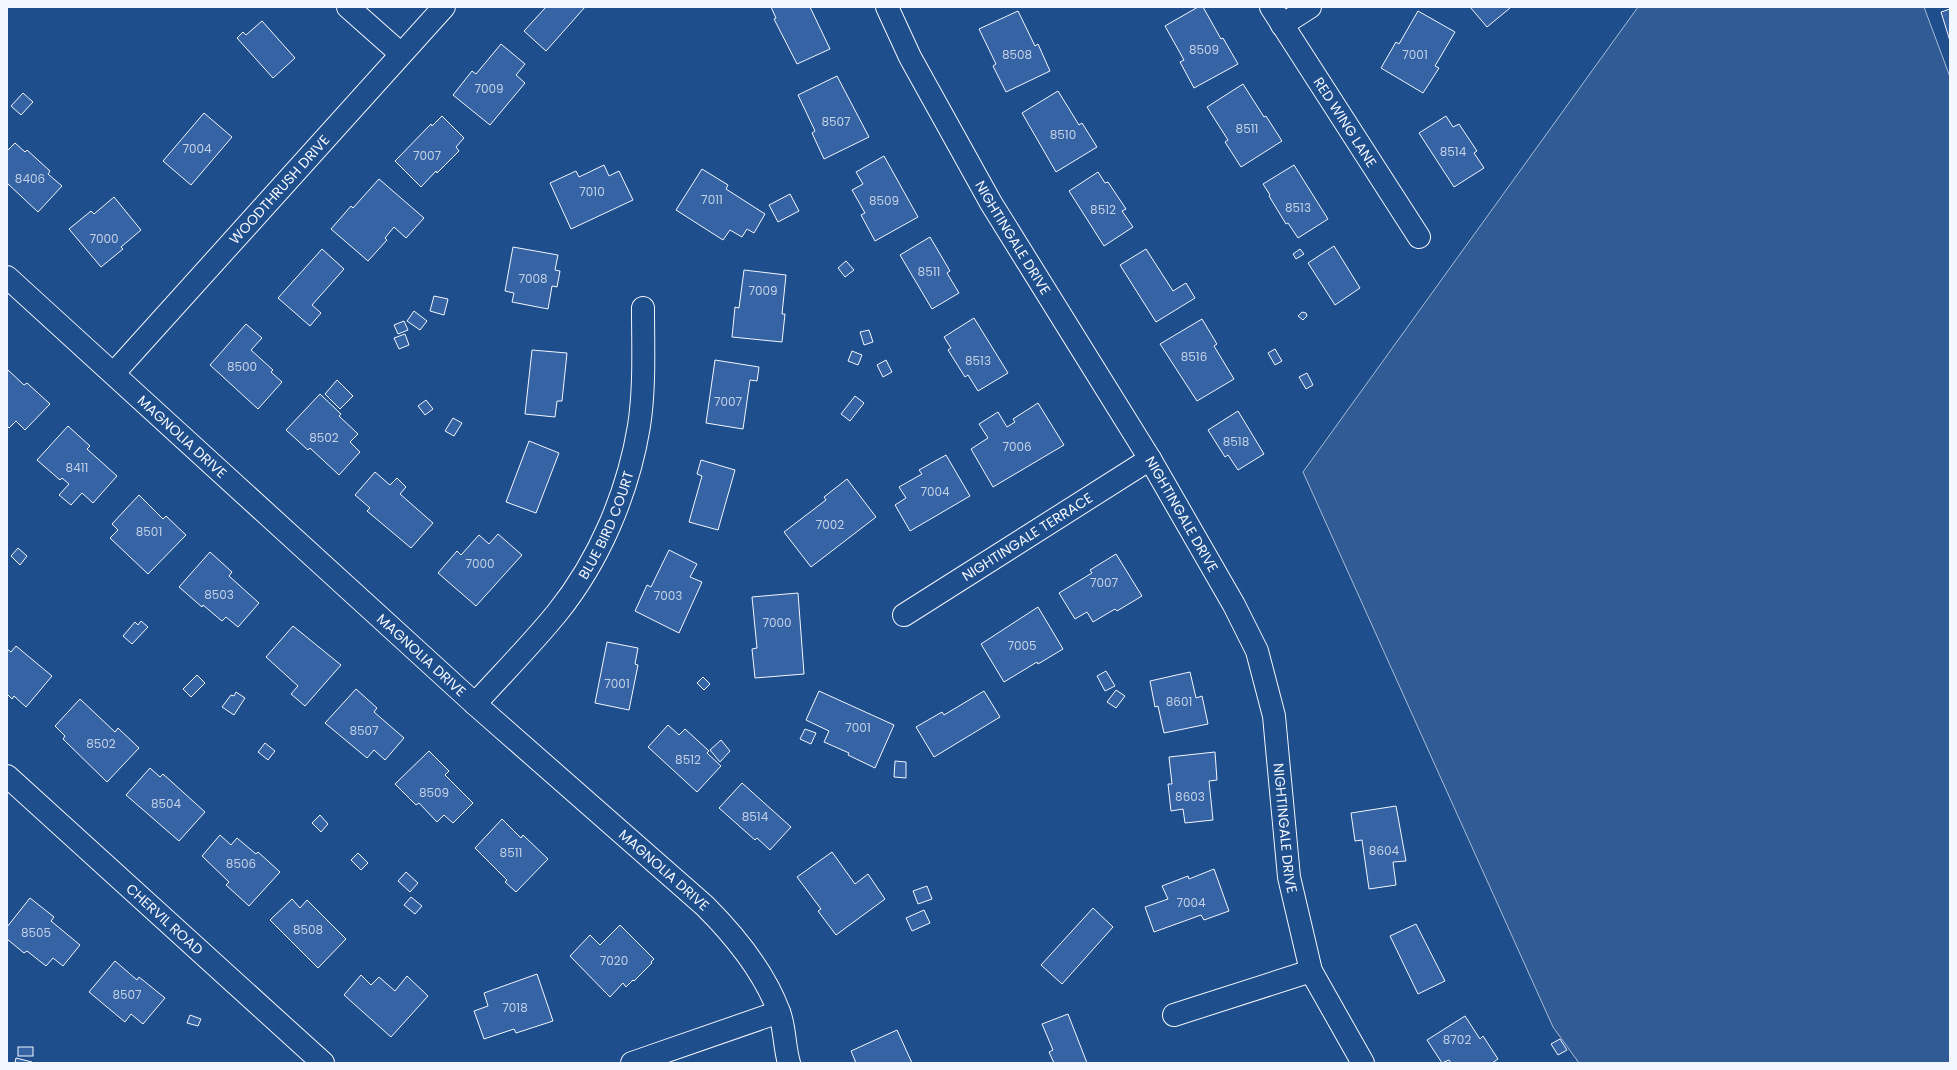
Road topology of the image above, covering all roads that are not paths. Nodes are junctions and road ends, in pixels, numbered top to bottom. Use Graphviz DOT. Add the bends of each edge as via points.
graph roads {
  1 [pos="348,7"];
  2 [pos="444,7"];
  3 [pos="887,7"];
  4 [pos="1271,7"];
  5 [pos="1310,7"];
  6 [pos="1282,26"];
  7 [pos="401,54"];
  8 [pos="1419,237"];
  9 [pos="7,277"];
  10 [pos="643,308"];
  11 [pos="114,373"];
  12 [pos="1150,459"];
  13 [pos="904,615"];
  14 [pos="475,704"];
  15 [pos="7,776"];
  16 [pos="1311,971"];
  17 [pos="779,1012"];
  18 [pos="1174,1015"];
  19 [pos="323,1063"];
  20 [pos="632,1063"];
  21 [pos="789,1063"];
  22 [pos="1363,1063"];
  1 -- 7 [label="street"];
  2 -- 7 [label="street, WOODTHRUSH DRIVE"];
  3 -- 12 [label="street, NIGHTINGALE DRIVE" via="910,57 991,203"];
  4 -- 6 [label="street, RED WING LANE"];
  5 -- 6 [label="street"];
  6 -- 8 [label="street, RED WING LANE"];
  7 -- 11 [label="street, WOODTHRUSH DRIVE"];
  9 -- 11 [label="street, MAGNOLIA DRIVE"];
  10 -- 14 [label="street, BLUE BIRD COURT" via="639,425 629,468 610,522 601,542 558,612"];
  11 -- 14 [label="street, MAGNOLIA DRIVE"];
  12 -- 13 [label="street, NIGHTINGALE TERRACE"];
  12 -- 16 [label="street, NIGHTINGALE DRIVE" via="1234,605 1257,651 1274,716 1289,877"];
  14 -- 17 [label="street, MAGNOLIA DRIVE" via="699,901 727,929 756,967"];
  15 -- 19 [label="street, CHERVIL ROAD"];
  16 -- 18 [label="street"];
  16 -- 22 [label="street, NIGHTINGALE DRIVE"];
  17 -- 20 [label="street"];
  17 -- 21 [label="street, MAGNOLIA DRIVE"];
}
